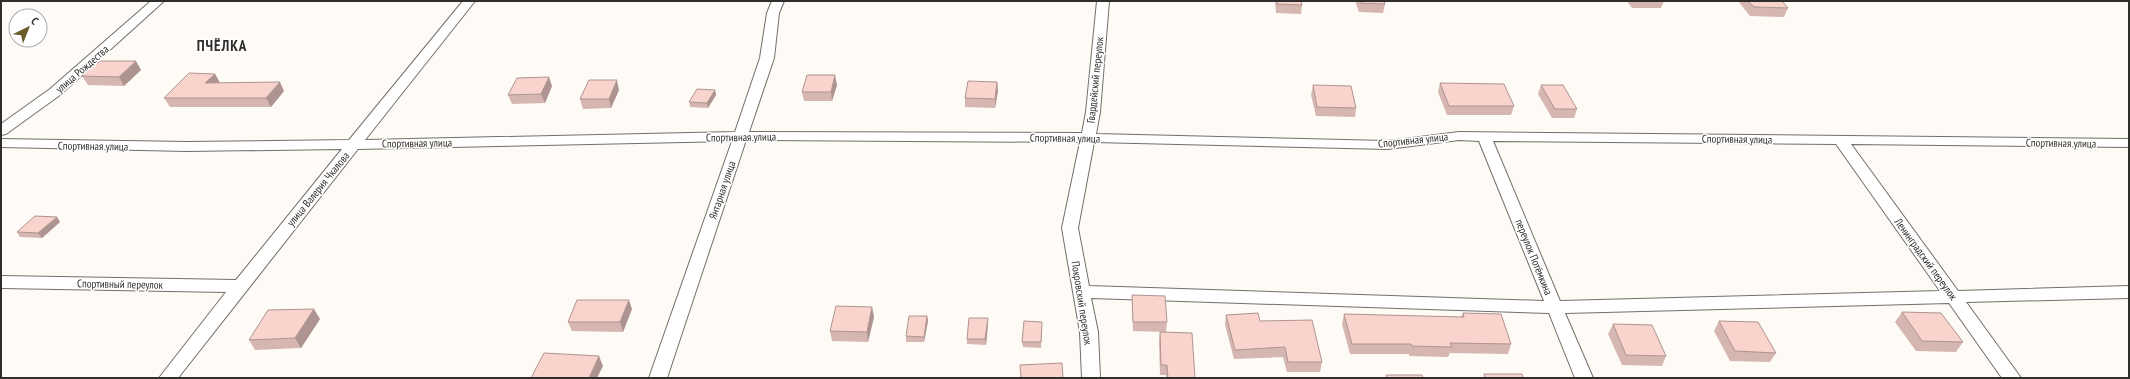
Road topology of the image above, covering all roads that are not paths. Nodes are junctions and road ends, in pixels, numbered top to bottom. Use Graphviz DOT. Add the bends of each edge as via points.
graph roads {
  1 [pos="158,1"];
  2 [pos="469,1"];
  3 [pos="778,1"];
  4 [pos="1103,1"];
  5 [pos="1,131"];
  6 [pos="741,136"];
  7 [pos="1484,136"];
  8 [pos="1087,139"];
  9 [pos="1840,140"];
  10 [pos="1,143"];
  11 [pos="2129,143"];
  12 [pos="354,144"];
  13 [pos="1070,228"];
  14 [pos="1,282"];
  15 [pos="240,286"];
  16 [pos="1082,292"];
  17 [pos="2129,292"];
  18 [pos="1953,296"];
  19 [pos="1555,307"];
  20 [pos="168,378"];
  21 [pos="658,378"];
  22 [pos="1091,378"];
  23 [pos="1584,378"];
  24 [pos="2012,378"];
  1 -- 5 [label="street, улица Рождества" via="55,92"];
  2 -- 12 [label="street, улица Валерия Чкалова"];
  3 -- 6 [label="street, Янтарная улица" via="773,13 768,58"];
  4 -- 8 [label="street, Гвардейский переулок"];
  6 -- 8 [label="street, Спортивная улица" via="892,135"];
  6 -- 12 [label="street, Спортивная улица"];
  6 -- 21 [label="street, Янтарная улица"];
  7 -- 8 [label="street, Спортивная улица" via="1459,136 1388,145"];
  7 -- 9 [label="street, Спортивная улица"];
  7 -- 19 [label="street, переулок Потёмкина"];
  8 -- 13 [label="street, Гвардейский переулок"];
  9 -- 11 [label="street, Спортивная улица"];
  9 -- 18 [label="street, Ленинградский переулок"];
  10 -- 12 [label="street, Спортивная улица" via="94,147"];
  12 -- 15 [label="street, улица Валерия Чкалова"];
  13 -- 16 [label="street, Покровский переулок"];
  14 -- 15 [label="street, Спортивный переулок"];
  15 -- 20 [label="street, улица Валерия Чкалова"];
  16 -- 19 [label="street"];
  16 -- 22 [label="street, Покровский переулок" via="1089,332"];
  17 -- 18 [label="street"];
  18 -- 19 [label="street"];
  18 -- 24 [label="street, Ленинградский переулок"];
  19 -- 23 [label="street, переулок Потёмкина"];
}
